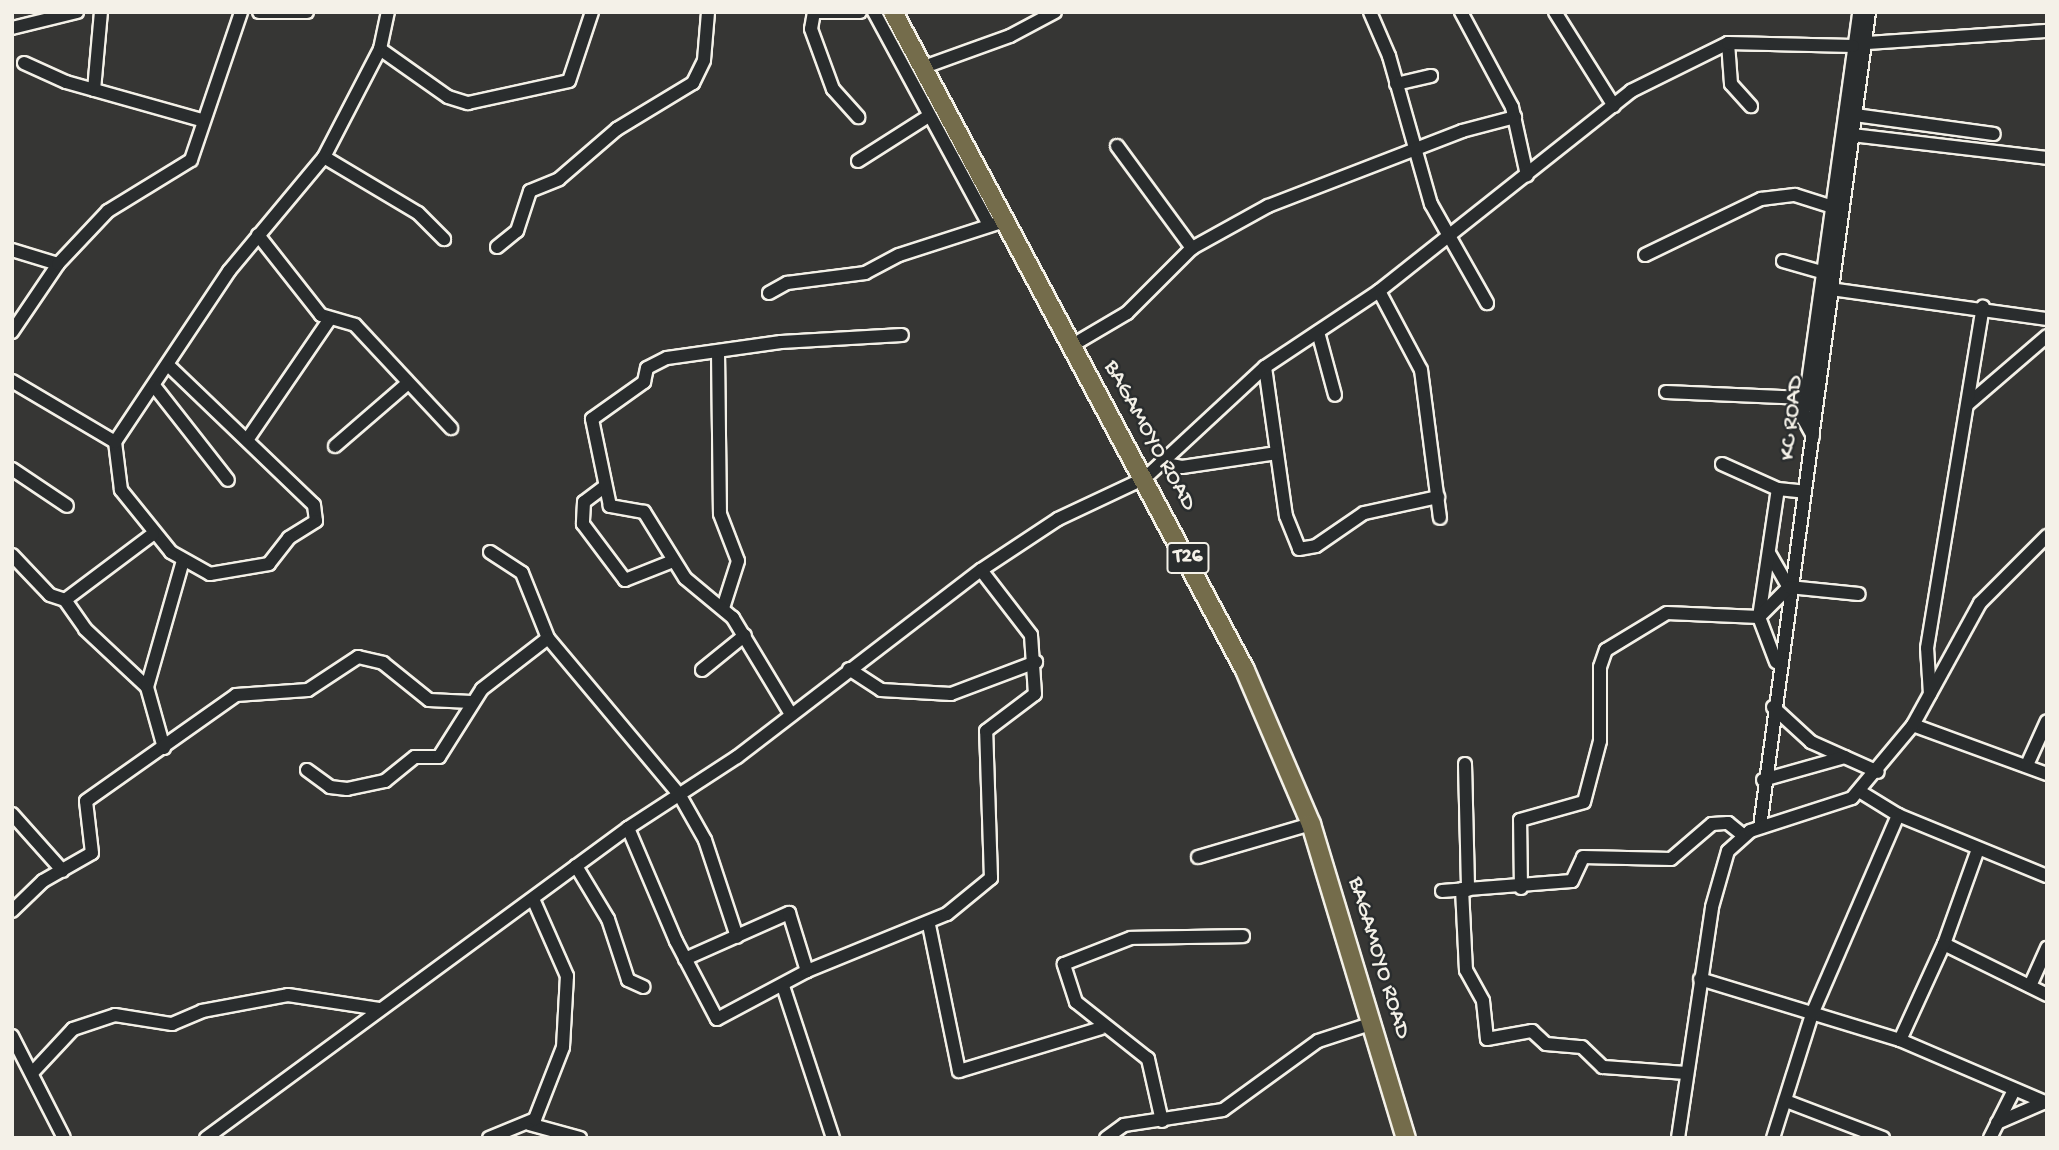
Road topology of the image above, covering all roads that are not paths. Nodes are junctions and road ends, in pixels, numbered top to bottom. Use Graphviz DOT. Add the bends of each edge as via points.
graph roads {
  1 [pos="77,12"];
  2 [pos="102,12"];
  3 [pos="241,12"];
  4 [pos="259,12"];
  5 [pos="306,12"];
  6 [pos="388,12"];
  7 [pos="592,12"];
  8 [pos="708,12"];
  9 [pos="814,12"];
  10 [pos="860,12"];
  11 [pos="874,12"];
  12 [pos="893,12"];
  13 [pos="1055,12"];
  14 [pos="1370,12"];
  15 [pos="1461,12"];
  16 [pos="1555,12"];
  17 [pos="1859,12"];
  18 [pos="1869,12"];
  19 [pos="12,28"];
  20 [pos="2047,31"];
  21 [pos="1728,43"];
  22 [pos="1859,45"];
  23 [pos="380,49"];
  24 [pos="24,62"];
  25 [pos="1856,66"];
  26 [pos="924,67"];
  27 [pos="1431,76"];
  28 [pos="1396,84"];
  29 [pos="94,90"];
  30 [pos="1614,106"];
  31 [pos="1751,106"];
  32 [pos="1855,115"];
  33 [pos="858,117"];
  34 [pos="927,117"];
  35 [pos="1515,117"];
  36 [pos="201,120"];
  37 [pos="1994,134"];
  38 [pos="1852,135"];
  39 [pos="1117,146"];
  40 [pos="1415,154"];
  41 [pos="324,157"];
  42 [pos="2047,158"];
  43 [pos="858,161"];
  44 [pos="1527,175"];
  45 [pos="1834,207"];
  46 [pos="996,223"];
  47 [pos="258,235"];
  48 [pos="1447,235"];
  49 [pos="444,239"];
  50 [pos="497,247"];
  51 [pos="1192,247"];
  52 [pos="12,250"];
  53 [pos="1645,255"];
  54 [pos="1783,261"];
  55 [pos="58,264"];
  56 [pos="1821,272"];
  57 [pos="1830,289"];
  58 [pos="1380,291"];
  59 [pos="769,293"];
  60 [pos="1487,303"];
  61 [pos="1983,307"];
  62 [pos="330,319"];
  63 [pos="2047,319"];
  64 [pos="12,332"];
  65 [pos="1318,332"];
  66 [pos="902,335"];
  67 [pos="2047,336"];
  68 [pos="1071,346"];
  69 [pos="718,352"];
  70 [pos="168,365"];
  71 [pos="1265,368"];
  72 [pos="12,381"];
  73 [pos="408,383"];
  74 [pos="155,387"];
  75 [pos="1667,392"];
  76 [pos="1335,395"];
  77 [pos="1805,398"];
  78 [pos="1968,404"];
  79 [pos="451,428"];
  80 [pos="1813,436"];
  81 [pos="247,440"];
  82 [pos="115,442"];
  83 [pos="335,446"];
  84 [pos="1278,453"];
  85 [pos="1161,463"];
  86 [pos="1722,464"];
  87 [pos="12,469"];
  88 [pos="1145,478"];
  89 [pos="228,480"];
  90 [pos="604,487"];
  91 [pos="1779,489"];
  92 [pos="1805,492"];
  93 [pos="1438,497"];
  94 [pos="66,506"];
  95 [pos="1440,518"];
  96 [pos="153,534"];
  97 [pos="2047,536"];
  98 [pos="490,552"];
  99 [pos="1769,553"];
  100 [pos="12,555"];
  101 [pos="183,561"];
  102 [pos="673,561"];
  103 [pos="981,570"];
  104 [pos="1789,587"];
  105 [pos="1859,594"];
  106 [pos="65,600"];
  107 [pos="723,608"];
  108 [pos="1759,617"];
  109 [pos="745,635"];
  110 [pos="548,638"];
  111 [pos="1036,662"];
  112 [pos="1777,665"];
  113 [pos="849,669"];
  114 [pos="702,670"];
  115 [pos="147,687"];
  116 [pos="1931,695"];
  117 [pos="471,702"];
  118 [pos="1773,707"];
  119 [pos="789,711"];
  120 [pos="2047,721"];
  121 [pos="1913,726"];
  122 [pos="164,748"];
  123 [pos="1845,757"];
  124 [pos="1465,764"];
  125 [pos="2027,765"];
  126 [pos="307,770"];
  127 [pos="1878,772"];
  128 [pos="2047,774"];
  129 [pos="1763,780"];
  130 [pos="1859,791"];
  131 [pos="679,794"];
  132 [pos="12,814"];
  133 [pos="1898,815"];
  134 [pos="1311,824"];
  135 [pos="1760,827"];
  136 [pos="628,828"];
  137 [pos="1743,835"];
  138 [pos="1978,849"];
  139 [pos="1198,857"];
  140 [pos="576,866"];
  141 [pos="63,872"];
  142 [pos="2047,876"];
  143 [pos="1521,888"];
  144 [pos="1465,889"];
  145 [pos="1442,891"];
  146 [pos="533,899"];
  147 [pos="12,911"];
  148 [pos="929,925"];
  149 [pos="1243,936"];
  150 [pos="737,937"];
  151 [pos="1944,944"];
  152 [pos="2047,948"];
  153 [pos="685,959"];
  154 [pos="807,971"];
  155 [pos="1700,979"];
  156 [pos="783,986"];
  157 [pos="2030,986"];
  158 [pos="644,987"];
  159 [pos="2047,995"];
  160 [pos="379,1009"];
  161 [pos="1812,1014"];
  162 [pos="1373,1023"];
  163 [pos="1101,1028"];
  164 [pos="12,1036"];
  165 [pos="1900,1040"];
  166 [pos="32,1073"];
  167 [pos="1687,1073"];
  168 [pos="2014,1090"];
  169 [pos="1786,1101"];
  170 [pos="2045,1101"];
  171 [pos="1162,1121"];
  172 [pos="1997,1123"];
  173 [pos="529,1124"];
  174 [pos="64,1138"];
  175 [pos="206,1138"];
  176 [pos="489,1138"];
  177 [pos="580,1138"];
  178 [pos="833,1138"];
  179 [pos="1106,1138"];
  180 [pos="1406,1138"];
  181 [pos="1678,1138"];
  182 [pos="1773,1138"];
  183 [pos="1884,1138"];
  184 [pos="1990,1138"];
  1 -- 19 [label="street"];
  2 -- 29 [label="street"];
  3 -- 36 [label="street"];
  4 -- 5 [label="street"];
  6 -- 23 [label="street"];
  7 -- 23 [label="street" via="569,82 468,103 448,97"];
  8 -- 50 [label="street" via="704,60 693,83 617,129 559,179 530,191 517,231"];
  9 -- 10 [label="street"];
  9 -- 33 [label="street" via="811,29 833,89"];
  11 -- 34 [label="street"];
  12 -- 26 [label="highway, BAGAMOYO ROAD / T26"];
  13 -- 26 [label="street"];
  14 -- 28 [label="street"];
  15 -- 35 [label="street"];
  16 -- 30 [label="street"];
  17 -- 22 [label="street"];
  18 -- 22 [label="street"];
  20 -- 22 [label="street"];
  21 -- 22 [label="street"];
  21 -- 30 [label="street" via="1690,57"];
  21 -- 31 [label="street" via="1731,84"];
  22 -- 25 [label="street"];
  23 -- 41 [label="street"];
  24 -- 29 [label="street"];
  25 -- 32 [label="street, KC ROAD"];
  25 -- 45 [label="street"];
  26 -- 46 [label="highway, BAGAMOYO ROAD / T26"];
  27 -- 28 [label="street"];
  28 -- 40 [label="street"];
  29 -- 36 [label="street"];
  30 -- 44 [label="street"];
  32 -- 37 [label="street"];
  32 -- 38 [label="street, KC ROAD"];
  34 -- 43 [label="street"];
  34 -- 46 [label="street"];
  35 -- 40 [label="street" via="1462,131"];
  35 -- 44 [label="street"];
  36 -- 55 [label="street" via="183,171 117,204"];
  38 -- 42 [label="street"];
  38 -- 45 [label="street, KC ROAD"];
  39 -- 51 [label="street"];
  40 -- 48 [label="street"];
  40 -- 51 [label="street" via="1268,206"];
  41 -- 47 [label="street"];
  41 -- 49 [label="street" via="418,213"];
  44 -- 48 [label="street"];
  45 -- 53 [label="street" via="1795,195 1749,202 1680,243"];
  45 -- 56 [label="street"];
  45 -- 57 [label="street, KC ROAD"];
  46 -- 59 [label="street" via="865,273 787,283"];
  46 -- 68 [label="highway, BAGAMOYO ROAD / T26"];
  47 -- 62 [label="street"];
  47 -- 70 [label="street"];
  48 -- 58 [label="street"];
  48 -- 60 [label="street"];
  51 -- 68 [label="street" via="1127,313"];
  52 -- 55 [label="street"];
  54 -- 56 [label="street"];
  55 -- 64 [label="street"];
  56 -- 77 [label="street"];
  57 -- 61 [label="street"];
  57 -- 80 [label="street, KC ROAD"];
  58 -- 65 [label="street"];
  58 -- 93 [label="street" via="1421,370"];
  61 -- 63 [label="street"];
  61 -- 78 [label="street"];
  62 -- 73 [label="street" via="355,325"];
  62 -- 81 [label="street"];
  65 -- 71 [label="street"];
  65 -- 76 [label="street"];
  66 -- 69 [label="street"];
  67 -- 78 [label="street"];
  68 -- 88 [label="highway, BAGAMOYO ROAD / T26"];
  69 -- 90 [label="street" via="652,364 644,382 596,412 590,428"];
  69 -- 107 [label="street" via="720,514 738,561"];
  70 -- 74 [label="street"];
  70 -- 81 [label="street"];
  71 -- 84 [label="street"];
  71 -- 85 [label="street"];
  72 -- 82 [label="street"];
  73 -- 79 [label="street"];
  73 -- 83 [label="street"];
  74 -- 82 [label="street"];
  74 -- 89 [label="street"];
  75 -- 77 [label="street"];
  77 -- 80 [label="street" via="1804,424"];
  78 -- 116 [label="street" via="1927,648"];
  80 -- 92 [label="street, KC ROAD"];
  81 -- 101 [label="street" via="314,505 316,521 289,538 269,564 220,574"];
  82 -- 96 [label="street" via="121,490"];
  84 -- 85 [label="street" via="1182,467"];
  84 -- 93 [label="street" via="1291,538 1299,549 1316,546 1364,513"];
  85 -- 88 [label="street"];
  86 -- 91 [label="street"];
  87 -- 94 [label="street"];
  88 -- 103 [label="street" via="1058,519"];
  88 -- 134 [label="highway, BAGAMOYO ROAD / T26" via="1245,670"];
  90 -- 102 [label="street" via="614,510 641,509"];
  90 -- 102 [label="street" via="584,502 583,524 625,580"];
  91 -- 92 [label="street"];
  91 -- 99 [label="street"];
  92 -- 104 [label="street, KC ROAD"];
  93 -- 95 [label="street"];
  96 -- 101 [label="street"];
  96 -- 106 [label="street"];
  97 -- 116 [label="street" via="1980,603"];
  98 -- 110 [label="street" via="522,573"];
  99 -- 104 [label="street"];
  99 -- 108 [label="street"];
  100 -- 106 [label="street" via="50,595"];
  101 -- 115 [label="street"];
  102 -- 107 [label="street"];
  103 -- 111 [label="street" via="1026,625"];
  103 -- 113 [label="street"];
  104 -- 105 [label="street"];
  104 -- 108 [label="street"];
  104 -- 112 [label="street, KC ROAD"];
  106 -- 115 [label="street" via="85,629"];
  107 -- 109 [label="street"];
  108 -- 112 [label="street"];
  108 -- 143 [label="street" via="1670,612 1606,650 1600,667 1600,741 1584,802 1520,820"];
  109 -- 114 [label="street"];
  109 -- 119 [label="street"];
  110 -- 117 [label="street"];
  110 -- 131 [label="street"];
  111 -- 113 [label="street" via="951,694 881,690"];
  111 -- 148 [label="street" via="1033,700 993,721 986,732 991,878"];
  112 -- 118 [label="street, KC ROAD"];
  113 -- 119 [label="street"];
  115 -- 122 [label="street"];
  116 -- 121 [label="street"];
  117 -- 122 [label="street" via="429,700 383,663 358,657 308,690 236,695"];
  117 -- 126 [label="street" via="439,757 415,757 385,781 338,789"];
  118 -- 123 [label="street" via="1806,739"];
  118 -- 129 [label="street, KC ROAD"];
  119 -- 131 [label="street" via="737,757"];
  120 -- 125 [label="street"];
  121 -- 125 [label="street"];
  121 -- 127 [label="street"];
  122 -- 141 [label="street" via="83,804 94,850"];
  123 -- 127 [label="street"];
  123 -- 129 [label="street"];
  124 -- 144 [label="street"];
  125 -- 128 [label="street"];
  127 -- 130 [label="street"];
  129 -- 135 [label="street, KC ROAD"];
  130 -- 133 [label="street"];
  130 -- 135 [label="street"];
  131 -- 136 [label="street"];
  131 -- 150 [label="street" via="705,840"];
  132 -- 141 [label="street"];
  133 -- 138 [label="street"];
  133 -- 161 [label="street"];
  134 -- 139 [label="street"];
  134 -- 162 [label="highway, BAGAMOYO ROAD / T26"];
  135 -- 137 [label="street"];
  136 -- 140 [label="street"];
  136 -- 153 [label="street"];
  137 -- 143 [label="street" via="1728,823 1713,824 1671,859 1583,858 1572,881"];
  137 -- 155 [label="street" via="1722,864"];
  138 -- 142 [label="street"];
  138 -- 151 [label="street"];
  140 -- 146 [label="street"];
  140 -- 158 [label="street" via="607,919 628,980"];
  141 -- 147 [label="street" via="43,881"];
  143 -- 144 [label="street"];
  144 -- 145 [label="street"];
  144 -- 167 [label="street" via="1466,970 1483,1001 1487,1039 1532,1031 1546,1044 1582,1047 1603,1067"];
  146 -- 160 [label="street"];
  146 -- 173 [label="street" via="568,988 558,1061"];
  148 -- 154 [label="street"];
  148 -- 163 [label="street" via="959,1071"];
  149 -- 163 [label="street" via="1131,938 1065,964 1067,988"];
  150 -- 153 [label="street"];
  150 -- 154 [label="street" via="793,914"];
  151 -- 157 [label="street"];
  151 -- 165 [label="street"];
  152 -- 157 [label="street"];
  153 -- 156 [label="street" via="718,1019"];
  154 -- 156 [label="street"];
  155 -- 161 [label="street"];
  155 -- 167 [label="street"];
  156 -- 178 [label="street"];
  157 -- 159 [label="street"];
  160 -- 166 [label="street" via="288,995 202,1011 172,1024 115,1015 73,1029"];
  160 -- 175 [label="street"];
  161 -- 165 [label="street"];
  161 -- 169 [label="street"];
  162 -- 171 [label="street" via="1318,1041 1223,1110"];
  162 -- 180 [label="highway, BAGAMOYO ROAD / T26"];
  163 -- 171 [label="street" via="1148,1059"];
  164 -- 166 [label="street"];
  165 -- 168 [label="street"];
  166 -- 174 [label="street"];
  167 -- 181 [label="street"];
  168 -- 170 [label="street"];
  168 -- 172 [label="street"];
  169 -- 182 [label="street"];
  169 -- 183 [label="street"];
  170 -- 172 [label="street"];
  171 -- 179 [label="street" via="1124,1125"];
  172 -- 184 [label="street"];
  173 -- 176 [label="street"];
  173 -- 177 [label="street"];
}
